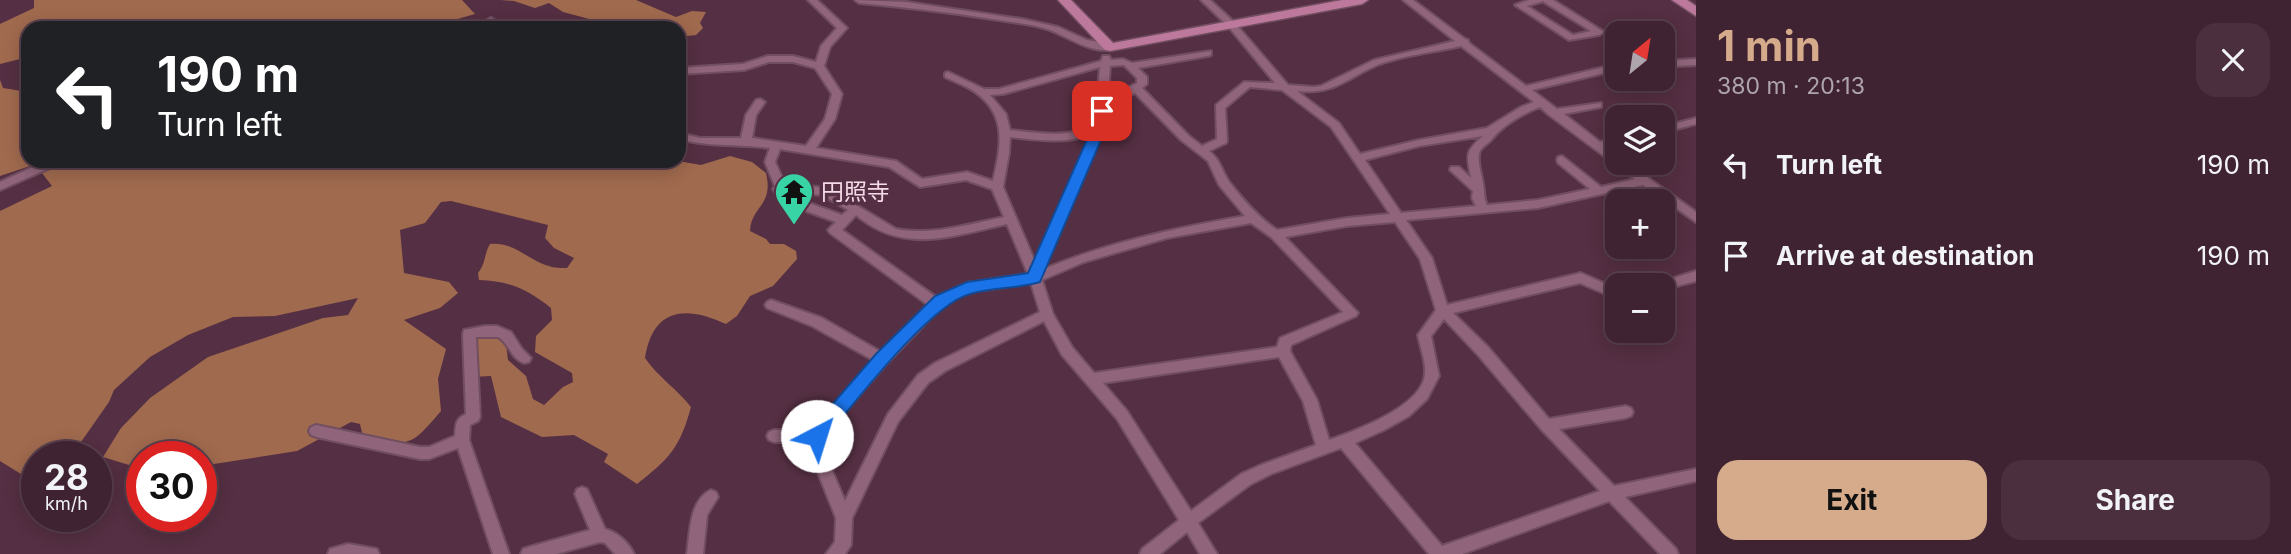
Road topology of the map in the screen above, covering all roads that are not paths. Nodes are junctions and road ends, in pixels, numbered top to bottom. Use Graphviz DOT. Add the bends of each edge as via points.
graph roads {
  1 [pos="812,0"];
  2 [pos="859,0"];
  3 [pos="1064,0"];
  4 [pos="1077,0"];
  5 [pos="1205,0"];
  6 [pos="1362,0"];
  7 [pos="1407,0"];
  8 [pos="1534,0"];
  9 [pos="1540,0"];
  10 [pos="1547,0"];
  11 [pos="1678,0"];
  12 [pos="1696,12"];
  13 [pos="1231,24"];
  14 [pos="1465,43"];
  15 [pos="1110,47"];
  16 [pos="1209,53"];
  17 [pos="1696,62"];
  18 [pos="1104,63"];
  19 [pos="1675,63"];
  20 [pos="1127,64"];
  21 [pos="819,66"];
  22 [pos="1605,70"];
  23 [pos="686,71"];
  24 [pos="948,75"];
  25 [pos="1282,85"];
  26 [pos="1136,88"];
  27 [pos="1524,89"];
  28 [pos="982,92"];
  29 [pos="1103,97"];
  30 [pos="760,102"];
  31 [pos="1541,103"];
  32 [pos="1597,105"];
  33 [pos="1553,113"];
  34 [pos="1696,121"];
  35 [pos="1100,125"];
  36 [pos="1675,127"];
  37 [pos="1490,131"];
  38 [pos="1005,133"];
  39 [pos="686,137"];
  40 [pos="746,141"];
  41 [pos="1605,144"];
  42 [pos="776,145"];
  43 [pos="1598,146"];
  44 [pos="1201,150"];
  45 [pos="808,151"];
  46 [pos="1605,151"];
  47 [pos="1360,159"];
  48 [pos="1562,160"];
  49 [pos="40,168"];
  50 [pos="1455,170"];
  51 [pos="1637,175"];
  52 [pos="1645,181"];
  53 [pos="0,186"];
  54 [pos="781,187"];
  55 [pos="997,187"];
  56 [pos="1479,190"];
  57 [pos="1599,191"];
  58 [pos="856,209"];
  59 [pos="1484,209"];
  60 [pos="1696,218"];
  61 [pos="1012,219"];
  62 [pos="1253,219"];
  63 [pos="1398,219"];
  64 [pos="843,220"];
  65 [pos="1275,234"];
  66 [pos="1696,276"];
  67 [pos="1034,278"];
  68 [pos="1675,282"];
  69 [pos="1605,289"];
  70 [pos="936,304"];
  71 [pos="771,306"];
  72 [pos="1443,311"];
  73 [pos="1047,314"];
  74 [pos="1283,351"];
  75 [pos="524,358"];
  76 [pos="882,359"];
  77 [pos="1092,379"];
  78 [pos="1626,412"];
  79 [pos="1546,425"];
  80 [pos="316,430"];
  81 [pos="774,436"];
  82 [pos="817,436"];
  83 [pos="463,440"];
  84 [pos="1345,442"];
  85 [pos="1324,447"];
  86 [pos="1696,475"];
  87 [pos="1613,493"];
  88 [pos="582,494"];
  89 [pos="711,497"];
  90 [pos="844,518"];
  91 [pos="1189,524"];
  92 [pos="600,535"];
  93 [pos="336,554"];
  94 [pos="371,554"];
  95 [pos="501,554"];
  96 [pos="529,554"];
  97 [pos="626,554"];
  98 [pos="695,554"];
  99 [pos="834,554"];
  100 [pos="1149,554"];
  101 [pos="1209,554"];
  102 [pos="1440,554"];
  103 [pos="1670,554"];
  1 -- 21 [label="street" via="842,29 826,46"];
  2 -- 15 [label="street" via="1036,24 1065,32 1092,48"];
  3 -- 15 [label="street"];
  4 -- 15 [label="street"];
  5 -- 13 [label="street"];
  6 -- 13 [label="street"];
  7 -- 14 [label="street"];
  8 -- 9 [label="street"];
  8 -- 10 [label="street" via="1519,5 1572,38 1599,32"];
  11 -- 12 [label="street"];
  13 -- 15 [label="street"];
  13 -- 25 [label="street"];
  14 -- 25 [label="street" via="1377,62 1324,88"];
  14 -- 27 [label="street"];
  15 -- 18 [label="street"];
  15 -- 20 [label="street"];
  16 -- 20 [label="street"];
  17 -- 19 [label="street"];
  18 -- 20 [label="street"];
  18 -- 28 [label="street" via="999,92"];
  18 -- 29 [label="street"];
  20 -- 26 [label="street" via="1142,77"];
  21 -- 23 [label="street" via="768,59 744,67"];
  21 -- 45 [label="street" via="837,93 830,119"];
  22 -- 27 [label="street"];
  24 -- 28 [label="street"];
  25 -- 44 [label="street" via="1248,84 1220,107 1222,141"];
  25 -- 47 [label="street" via="1335,125"];
  26 -- 29 [label="street" via="1120,96"];
  26 -- 44 [label="street"];
  27 -- 31 [label="street"];
  28 -- 38 [label="street" via="1001,114"];
  29 -- 35 [label="street"];
  30 -- 40 [label="street" via="751,115"];
  31 -- 33 [label="street"];
  31 -- 37 [label="street"];
  32 -- 33 [label="street"];
  33 -- 43 [label="street"];
  34 -- 36 [label="street"];
  35 -- 38 [label="street" via="1074,138"];
  35 -- 67 [label="street"];
  37 -- 47 [label="street"];
  37 -- 56 [label="street" via="1475,148"];
  38 -- 55 [label="street"];
  39 -- 40 [label="street"];
  40 -- 42 [label="street"];
  41 -- 43 [label="street"];
  42 -- 45 [label="street"];
  42 -- 54 [label="street" via="770,162"];
  43 -- 46 [label="street"];
  44 -- 62 [label="street"];
  45 -- 55 [label="street" via="892,164 919,183 967,176"];
  47 -- 63 [label="street"];
  48 -- 57 [label="street"];
  49 -- 53 [label="street"];
  50 -- 56 [label="street"];
  51 -- 52 [label="street"];
  52 -- 57 [label="street"];
  52 -- 60 [label="street"];
  54 -- 58 [label="street" via="824,191"];
  54 -- 64 [label="street" via="779,190 802,205"];
  55 -- 61 [label="street"];
  56 -- 59 [label="street"];
  57 -- 59 [label="street"];
  58 -- 61 [label="street" via="880,228 901,235"];
  58 -- 64 [label="street"];
  59 -- 63 [label="street"];
  61 -- 67 [label="street"];
  62 -- 65 [label="street"];
  62 -- 67 [label="street" via="1167,234 1080,259"];
  63 -- 65 [label="street"];
  63 -- 72 [label="street" via="1426,258"];
  64 -- 70 [label="street" via="834,230 838,234"];
  65 -- 74 [label="street" via="1352,313 1285,342"];
  66 -- 68 [label="street"];
  67 -- 70 [label="street" via="967,288"];
  67 -- 73 [label="street"];
  69 -- 72 [label="street" via="1581,278"];
  70 -- 76 [label="street"];
  71 -- 76 [label="street" via="817,322"];
  72 -- 79 [label="street"];
  72 -- 84 [label="street" via="1424,335 1433,374 1422,396 1397,416"];
  73 -- 77 [label="street" via="1067,351"];
  73 -- 90 [label="street" via="923,379 893,418"];
  74 -- 77 [label="street"];
  74 -- 85 [label="street" via="1310,400"];
  75 -- 83 [label="street" via="510,338 499,332 469,334 473,417 463,422"];
  76 -- 82 [label="street"];
  77 -- 91 [label="street" via="1122,415"];
  78 -- 79 [label="street"];
  79 -- 87 [label="street"];
  80 -- 83 [label="street" via="420,453"];
  81 -- 82 [label="street"];
  82 -- 90 [label="street" via="816,450"];
  83 -- 95 [label="street"];
  84 -- 85 [label="street"];
  84 -- 102 [label="street"];
  85 -- 91 [label="street" via="1246,479"];
  86 -- 87 [label="street"];
  87 -- 102 [label="street"];
  87 -- 103 [label="street"];
  88 -- 92 [label="street"];
  89 -- 98 [label="street" via="700,513"];
  90 -- 99 [label="street" via="843,545"];
  91 -- 100 [label="street"];
  91 -- 101 [label="street"];
  92 -- 96 [label="street"];
  92 -- 97 [label="street" via="609,537"];
  93 -- 94 [label="street"];
}
